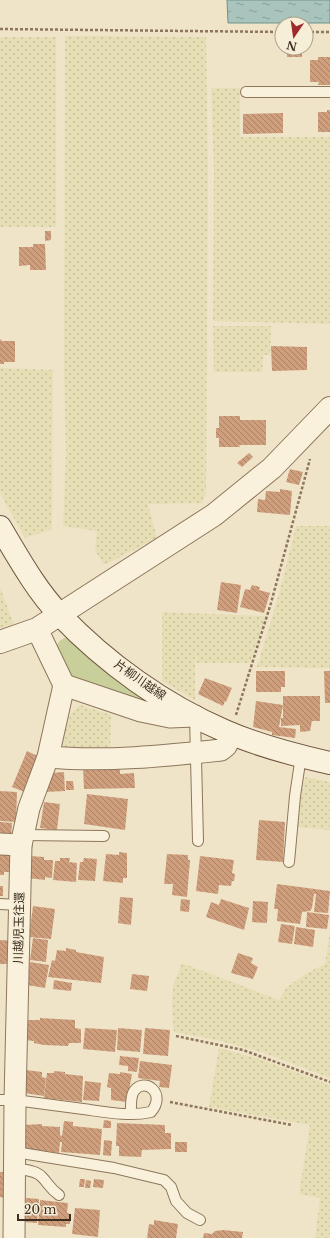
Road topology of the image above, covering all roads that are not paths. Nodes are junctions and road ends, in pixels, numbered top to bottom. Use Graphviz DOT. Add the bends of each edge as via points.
graph roads {
  1 [pos="246,92"];
  2 [pos="330,92"];
  3 [pos="330,408"];
  4 [pos="0,527"];
  5 [pos="59,614"];
  6 [pos="37,629"];
  7 [pos="0,642"];
  8 [pos="64,685"];
  9 [pos="195,716"];
  10 [pos="232,734"];
  11 [pos="195,753"];
  12 [pos="301,756"];
  13 [pos="48,757"];
  14 [pos="330,763"];
  15 [pos="104,836"];
  16 [pos="22,840"];
  17 [pos="198,841"];
  18 [pos="0,844"];
  19 [pos="289,862"];
  20 [pos="10,905"];
  21 [pos="7,1100"];
  22 [pos="131,1113"];
  23 [pos="15,1160"];
  24 [pos="59,1195"];
  25 [pos="7,1209"];
  26 [pos="200,1220"];
  27 [pos="14,1238"];
  1 -- 2 [label="lane"];
  3 -- 5 [label="main road" via="272,468 214,515"];
  4 -- 5 [label="main road, 片柳川越線" via="22,564"];
  5 -- 6 [label="main road"];
  5 -- 9 [label="main road, 片柳川越線" via="96,648 146,687"];
  6 -- 7 [label="main road"];
  6 -- 8 [label="street"];
  8 -- 9 [label="street" via="141,711 170,717"];
  8 -- 13 [label="street, 川越児玉往還"];
  9 -- 10 [label="main road, 片柳川越線"];
  9 -- 11 [label="lane"];
  10 -- 11 [label="street" via="222,750"];
  10 -- 12 [label="main road, 片柳川越線" via="268,748"];
  11 -- 13 [label="street" via="111,758"];
  11 -- 17 [label="lane"];
  12 -- 14 [label="main road, 片柳川越線"];
  12 -- 19 [label="lane"];
  13 -- 16 [label="street, 川越児玉往還" via="29,808"];
  15 -- 16 [label="lane"];
  16 -- 18 [label="street"];
  16 -- 20 [label="street, 川越児玉往還"];
  20 -- 21 [label="street, 川越児玉往還"];
  21 -- 22 [label="lane"];
  21 -- 23 [label="street, 川越児玉往還"];
  22 -- 22 [label="lane" via="151,1112 155,1108 158,1099 153,1088 140,1086 134,1091"];
  23 -- 24 [label="lane" via="41,1176 48,1187"];
  23 -- 25 [label="street, 川越児玉往還"];
  23 -- 26 [label="lane" via="114,1168 164,1180 186,1213"];
  25 -- 27 [label="street, 川越児玉往還"];
}
